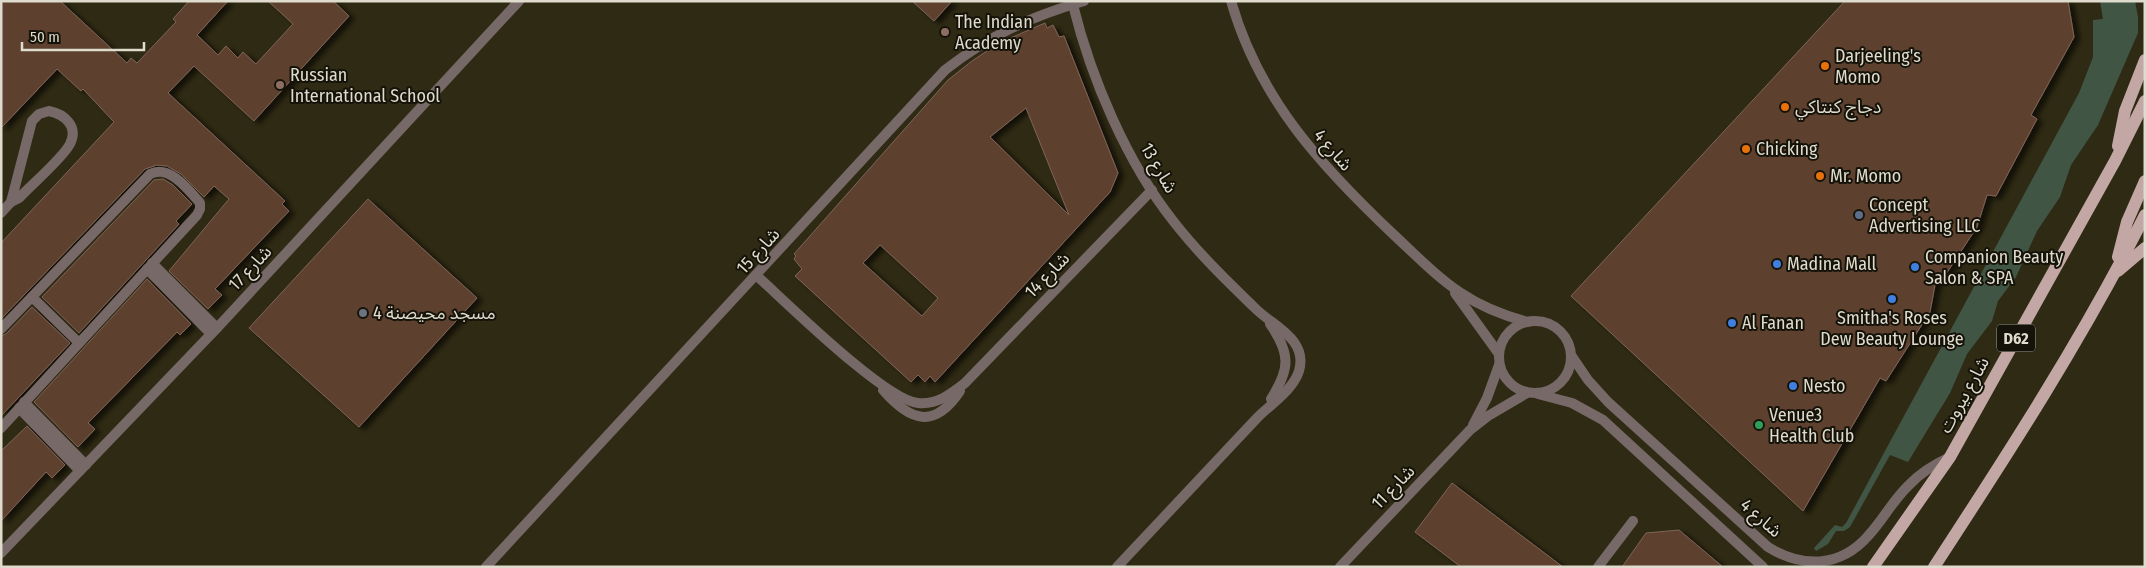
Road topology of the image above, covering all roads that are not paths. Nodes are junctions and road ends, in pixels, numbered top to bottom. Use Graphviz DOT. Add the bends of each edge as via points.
graph roads {
  1 [pos="519,1"];
  2 [pos="1084,1"];
  3 [pos="1231,1"];
  4 [pos="1073,4"];
  5 [pos="2145,60"];
  6 [pos="2145,101"];
  7 [pos="2115,161"];
  8 [pos="2145,181"];
  9 [pos="1152,190"];
  10 [pos="11,202"];
  11 [pos="1,213"];
  12 [pos="2145,215"];
  13 [pos="2145,248"];
  14 [pos="150,266"];
  15 [pos="2116,272"];
  16 [pos="757,276"];
  17 [pos="1453,290"];
  18 [pos="32,297"];
  19 [pos="1528,322"];
  20 [pos="1,329"];
  21 [pos="214,331"];
  22 [pos="79,343"];
  23 [pos="1571,355"];
  24 [pos="1499,359"];
  25 [pos="1532,393"];
  26 [pos="22,405"];
  27 [pos="1,428"];
  28 [pos="1470,430"];
  29 [pos="1950,457"];
  30 [pos="83,468"];
  31 [pos="1633,521"];
  32 [pos="1,554"];
  33 [pos="486,567"];
  34 [pos="1117,567"];
  35 [pos="1340,567"];
  36 [pos="1598,567"];
  37 [pos="1763,567"];
  38 [pos="1873,567"];
  39 [pos="1934,567"];
  1 -- 21 [label="street, شارع 17"];
  2 -- 4 [label="street, شارع 15"];
  3 -- 17 [label="street, شارع 4" via="1237,24 1261,76 1309,149 1349,193"];
  4 -- 9 [label="street, شارع 13" via="1081,38 1096,76"];
  4 -- 16 [label="street, شارع 15" via="1002,31 945,70"];
  5 -- 7 [label="main road" via="2125,110"];
  6 -- 7 [label="main road, شارع بيروت / D62"];
  7 -- 29 [label="main road, شارع بيروت / D62"];
  8 -- 15 [label="main road" via="2127,222"];
  9 -- 16 [label="street, شارع 14" via="965,383 944,410 924,417 904,412 872,378"];
  9 -- 34 [label="street, شارع 13" via="1199,253 1266,318 1282,342 1286,367 1281,383 1262,413"];
  10 -- 10 [label="street" via="19,198 70,143 71,126 58,113 39,114 32,121"];
  10 -- 11 [label="street"];
  12 -- 15 [label="main road"];
  13 -- 15 [label="main road"];
  14 -- 18 [label="street" via="200,209 196,198 165,171 150,174"];
  14 -- 21 [label="street"];
  14 -- 22 [label="street"];
  15 -- 39 [label="main road" via="2022,432"];
  16 -- 33 [label="street, شارع 15"];
  17 -- 19 [label="street, شارع 4" via="1489,309"];
  17 -- 24 [label="street, شارع 4"];
  18 -- 20 [label="street"];
  18 -- 22 [label="street"];
  19 -- 23 [label="street" via="1549,324 1560,331 1568,342"];
  19 -- 24 [label="street" via="1505,337"];
  21 -- 30 [label="street, شارع 17"];
  22 -- 26 [label="street"];
  23 -- 25 [label="street" via="1566,377 1549,391"];
  23 -- 29 [label="street, شارع 4" via="1608,402 1768,547 1797,562 1830,561 1859,547 1908,485"];
  24 -- 25 [label="street" via="1509,383"];
  24 -- 28 [label="street, شارع 11" via="1487,398"];
  25 -- 28 [label="street, شارع 11" via="1488,416"];
  25 -- 37 [label="street, شارع 4" via="1572,403 1603,420"];
  26 -- 27 [label="street"];
  26 -- 30 [label="street"];
  28 -- 35 [label="street, شارع 11"];
  29 -- 38 [label="main road, شارع بيروت / D62"];
  30 -- 32 [label="street, شارع 17"];
  31 -- 36 [label="street"];
}
